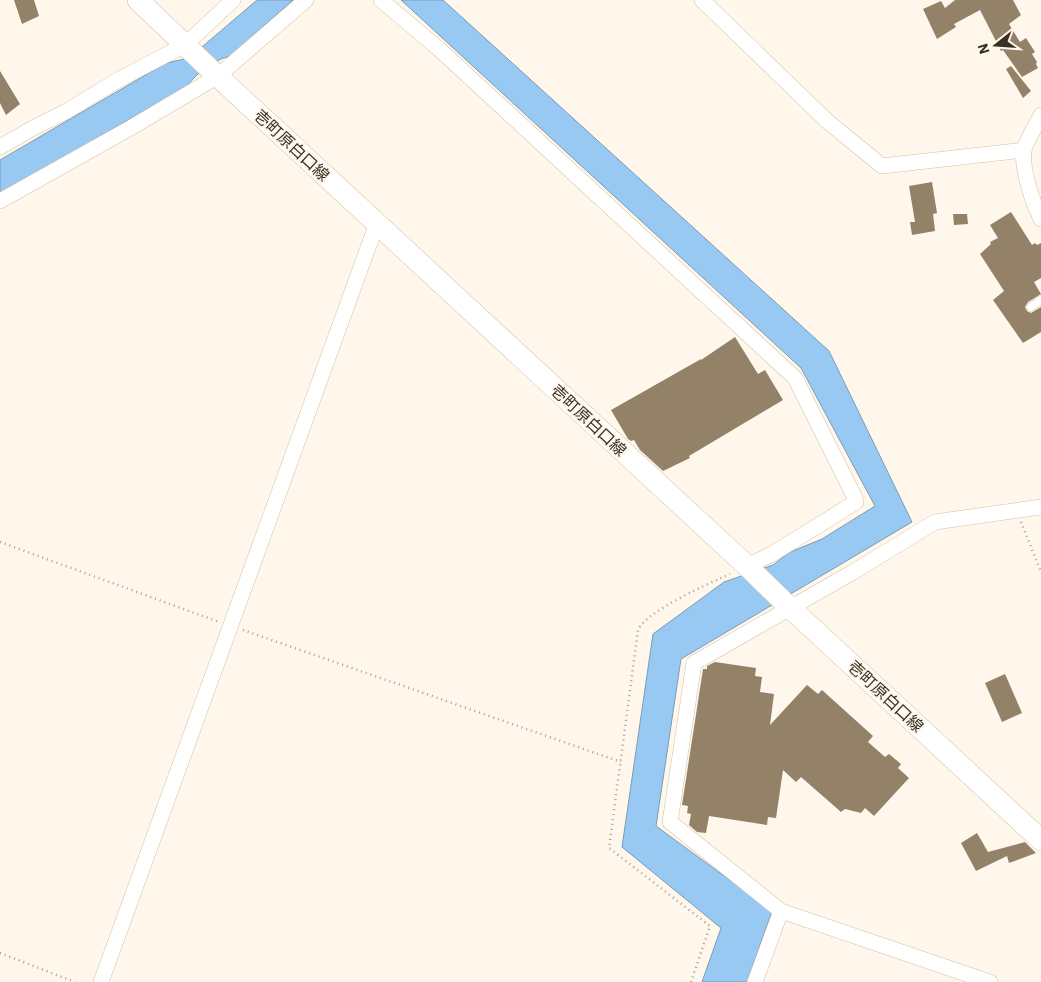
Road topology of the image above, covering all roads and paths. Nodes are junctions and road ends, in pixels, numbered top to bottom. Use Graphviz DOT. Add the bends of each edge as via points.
graph roads {
  1 [pos="138,0"];
  2 [pos="233,0"];
  3 [pos="306,0"];
  4 [pos="381,0"];
  5 [pos="702,0"];
  6 [pos="188,48"];
  7 [pos="215,73"];
  8 [pos="1041,115"];
  9 [pos="0,147"];
  10 [pos="1024,150"];
  11 [pos="0,201"];
  12 [pos="1041,219"];
  13 [pos="377,223"];
  14 [pos="1041,300"];
  15 [pos="1031,307"];
  16 [pos="1041,507"];
  17 [pos="1017,512"];
  18 [pos="0,542"];
  19 [pos="750,569"];
  20 [pos="1041,572"];
  21 [pos="788,604"];
  22 [pos="229,626"];
  23 [pos="621,762"];
  24 [pos="1041,840"];
  25 [pos="781,911"];
  26 [pos="0,953"];
  27 [pos="75,982"];
  28 [pos="101,982"];
  29 [pos="691,982"];
  30 [pos="755,982"];
  31 [pos="990,982"];
  1 -- 6 [label="main road, 壱町原白口線"];
  2 -- 6 [label="street"];
  3 -- 7 [label="street"];
  4 -- 19 [label="street" via="440,49 795,378 856,502"];
  5 -- 10 [label="street" via="827,121 882,166"];
  6 -- 7 [label="main road, 壱町原白口線"];
  6 -- 9 [label="street" via="116,81"];
  7 -- 11 [label="street"];
  7 -- 13 [label="main road, 壱町原白口線"];
  8 -- 10 [label="street"];
  10 -- 12 [label="street" via="1024,166"];
  13 -- 19 [label="main road, 壱町原白口線"];
  13 -- 22 [label="street"];
  14 -- 15 [label="lane"];
  16 -- 17 [label="street"];
  17 -- 20 [label="path"];
  17 -- 21 [label="street" via="935,522 853,572"];
  18 -- 22 [label="path"];
  19 -- 21 [label="main road, 壱町原白口線"];
  19 -- 23 [label="path" via="679,598 640,625"];
  21 -- 24 [label="main road, 壱町原白口線"];
  21 -- 25 [label="street" via="694,662 670,822"];
  22 -- 23 [label="path"];
  22 -- 28 [label="street"];
  23 -- 29 [label="path" via="609,848 710,926"];
  25 -- 30 [label="street"];
  25 -- 31 [label="street"];
  26 -- 27 [label="path"];
}
